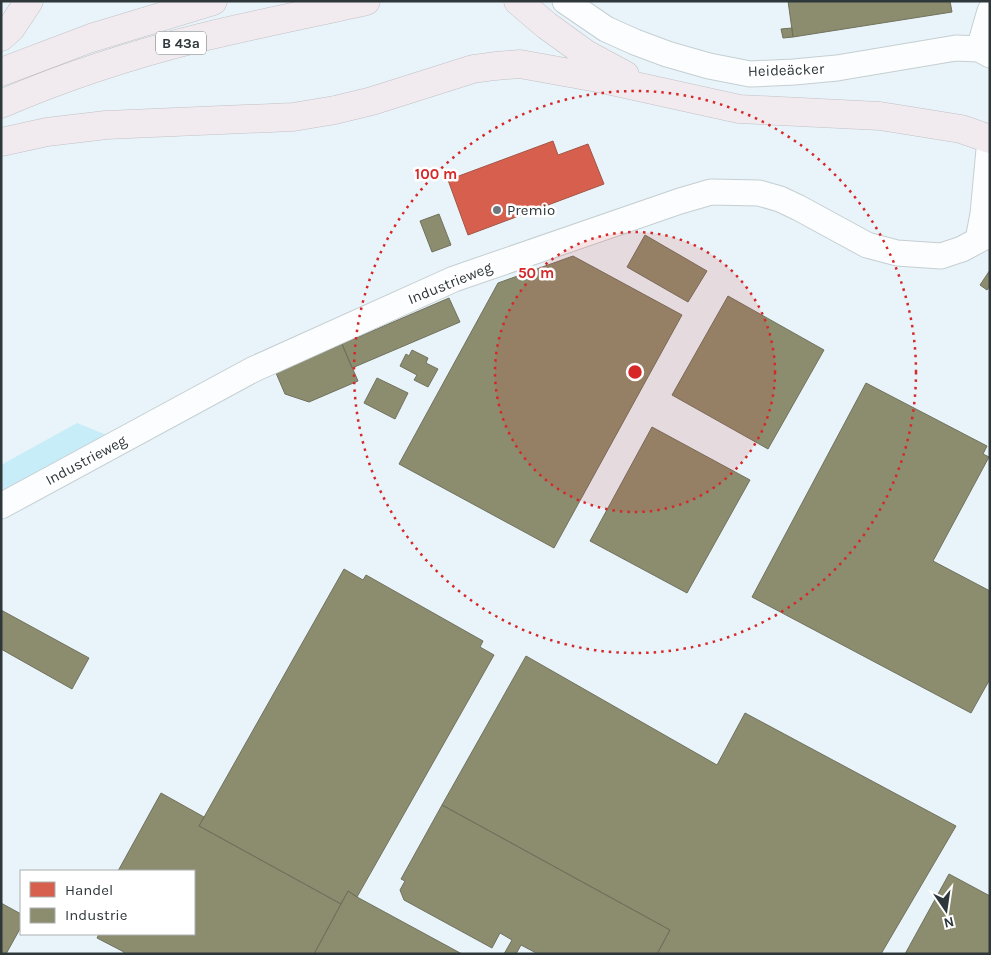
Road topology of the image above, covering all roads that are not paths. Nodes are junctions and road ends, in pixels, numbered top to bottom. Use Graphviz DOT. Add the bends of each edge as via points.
graph roads {
  1 [pos="29,1"];
  2 [pos="213,1"];
  3 [pos="366,1"];
  4 [pos="518,1"];
  5 [pos="565,1"];
  6 [pos="990,11"];
  7 [pos="1,37"];
  8 [pos="985,52"];
  9 [pos="1,72"];
  10 [pos="655,90"];
  11 [pos="1,104"];
  12 [pos="990,139"];
  13 [pos="1,142"];
  14 [pos="984,237"];
  15 [pos="1,506"];
  1 -- 7 [label="highway"];
  2 -- 9 [label="highway, B 43a" via="91,38"];
  3 -- 11 [label="highway, B 43a" via="133,56"];
  4 -- 10 [label="highway" via="586,54"];
  5 -- 8 [label="street, Heideäcker" via="606,29 635,42 709,66 750,74 837,68 956,48"];
  6 -- 8 [label="street"];
  10 -- 12 [label="highway" via="739,109 880,116 961,129"];
  10 -- 13 [label="highway" via="520,64 473,69 335,110 294,116 106,125 47,132"];
  12 -- 14 [label="street, Industrieweg"];
  14 -- 15 [label="street, Industrieweg" via="941,256 897,253 867,244 780,199 759,193 711,192 454,279 252,370"];
}
